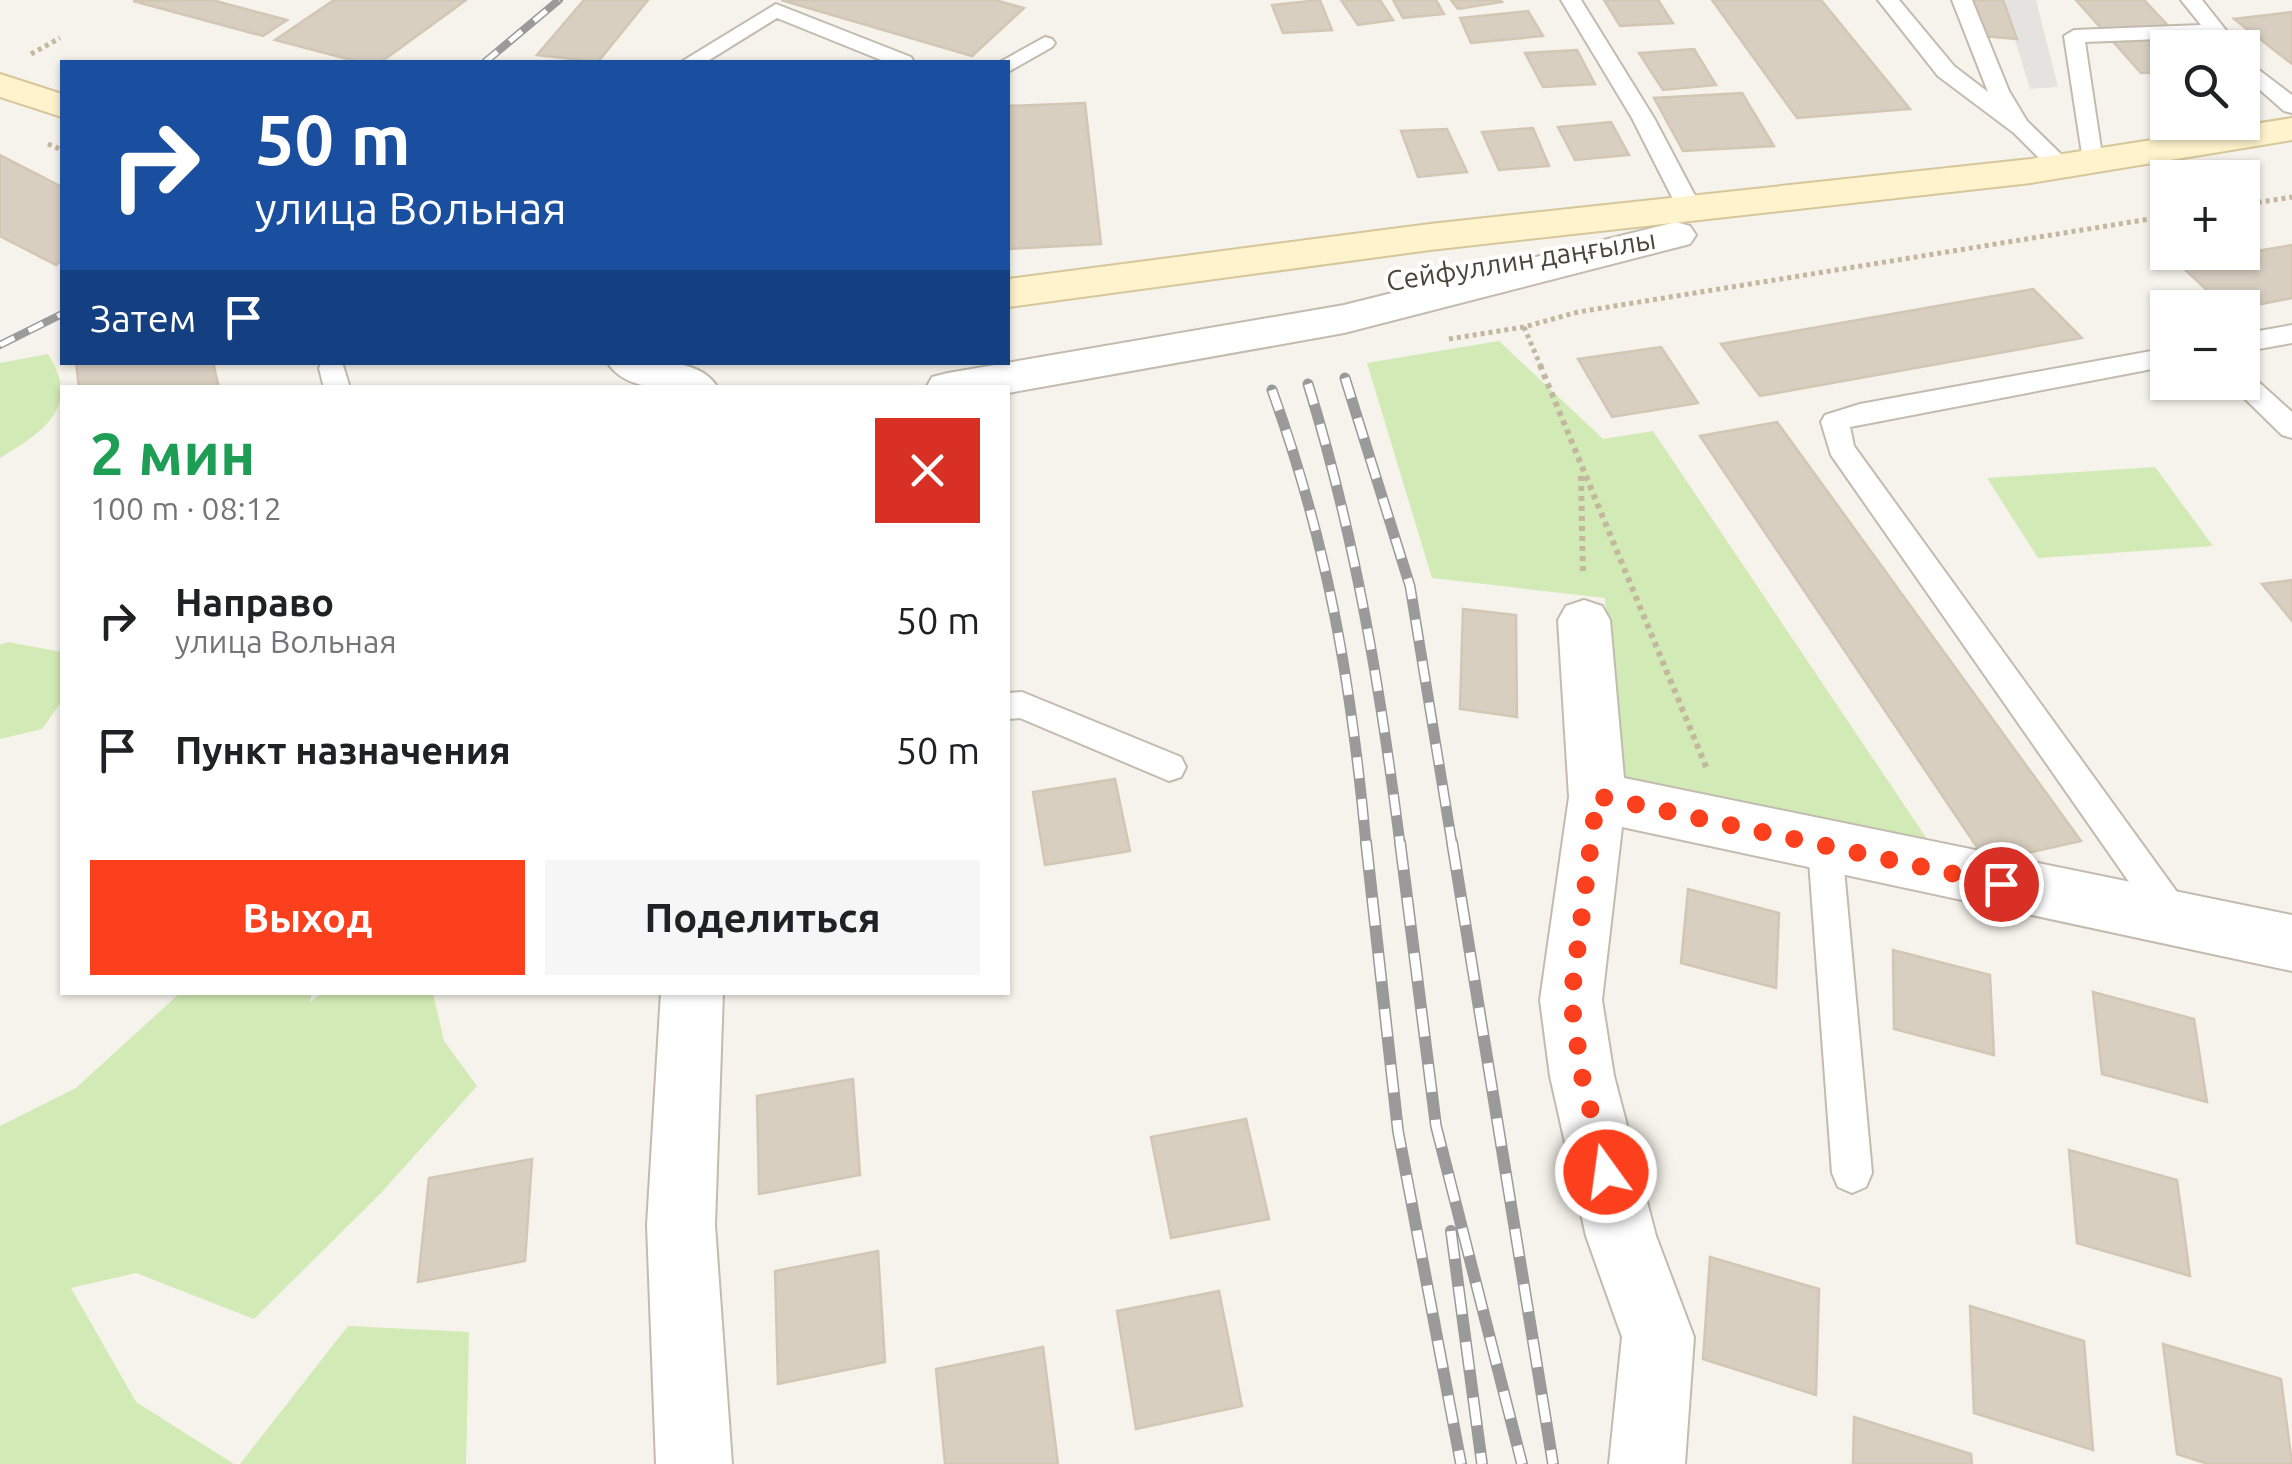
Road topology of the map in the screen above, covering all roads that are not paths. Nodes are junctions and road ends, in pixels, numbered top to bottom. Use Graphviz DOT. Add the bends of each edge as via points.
graph roads {
  1 [pos="1571,0"];
  2 [pos="1888,0"];
  3 [pos="1962,0"];
  4 [pos="2191,0"];
  5 [pos="2216,30"];
  6 [pos="2150,38"];
  7 [pos="1045,43"];
  8 [pos="0,55"];
  9 [pos="695,60"];
  10 [pos="898,60"];
  11 [pos="1010,65"];
  12 [pos="60,73"];
  13 [pos="2260,78"];
  14 [pos="0,85"];
  15 [pos="60,105"];
  16 [pos="2292,106"];
  17 [pos="2022,128"];
  18 [pos="2292,129"];
  19 [pos="2061,166"];
  20 [pos="1683,221"];
  21 [pos="1010,293"];
  22 [pos="1010,327"];
  23 [pos="2292,334"];
  24 [pos="2260,340"];
  25 [pos="2150,360"];
  26 [pos="637,365"];
  27 [pos="692,385"];
  28 [pos="965,385"];
  29 [pos="2260,397"];
  30 [pos="2292,428"];
  31 [pos="1584,620"];
  32 [pos="1010,706"];
  33 [pos="1169,767"];
  34 [pos="1597,796"];
  35 [pos="1824,847"];
  36 [pos="2177,921"];
  37 [pos="2292,943"];
  38 [pos="692,995"];
  39 [pos="1852,1172"];
  40 [pos="694,1464"];
  41 [pos="1647,1464"];
  1 -- 20 [label="lane" via="1643,118"];
  2 -- 17 [label="lane" via="1946,71"];
  3 -- 17 [label="lane" via="1998,91"];
  4 -- 5 [label="lane"];
  6 -- 19 [label="lane" via="2074,36"];
  7 -- 11 [label="lane"];
  8 -- 12 [label="main road"];
  9 -- 10 [label="lane" via="776,10"];
  13 -- 16 [label="lane"];
  14 -- 15 [label="main road"];
  17 -- 19 [label="lane"];
  18 -- 19 [label="main road, Сейфуллин даңғылы"];
  19 -- 20 [label="main road, Сейфуллин даңғылы"];
  20 -- 21 [label="main road, Сейфуллин даңғылы"];
  20 -- 22 [label="main road, Сейфуллин даңғылы" via="1450,272"];
  20 -- 28 [label="street" via="1344,319"];
  23 -- 24 [label="lane"];
  25 -- 36 [label="lane" via="1835,422 1841,448"];
  26 -- 27 [label="street"];
  29 -- 30 [label="lane"];
  31 -- 34 [label="street"];
  32 -- 33 [label="lane" via="1022,705"];
  34 -- 35 [label="street"];
  34 -- 41 [label="street" via="1571,1000 1621,1236 1658,1338"];
  35 -- 36 [label="street"];
  35 -- 39 [label="lane"];
  36 -- 37 [label="street"];
  38 -- 40 [label="street" via="680,1225"];
}
